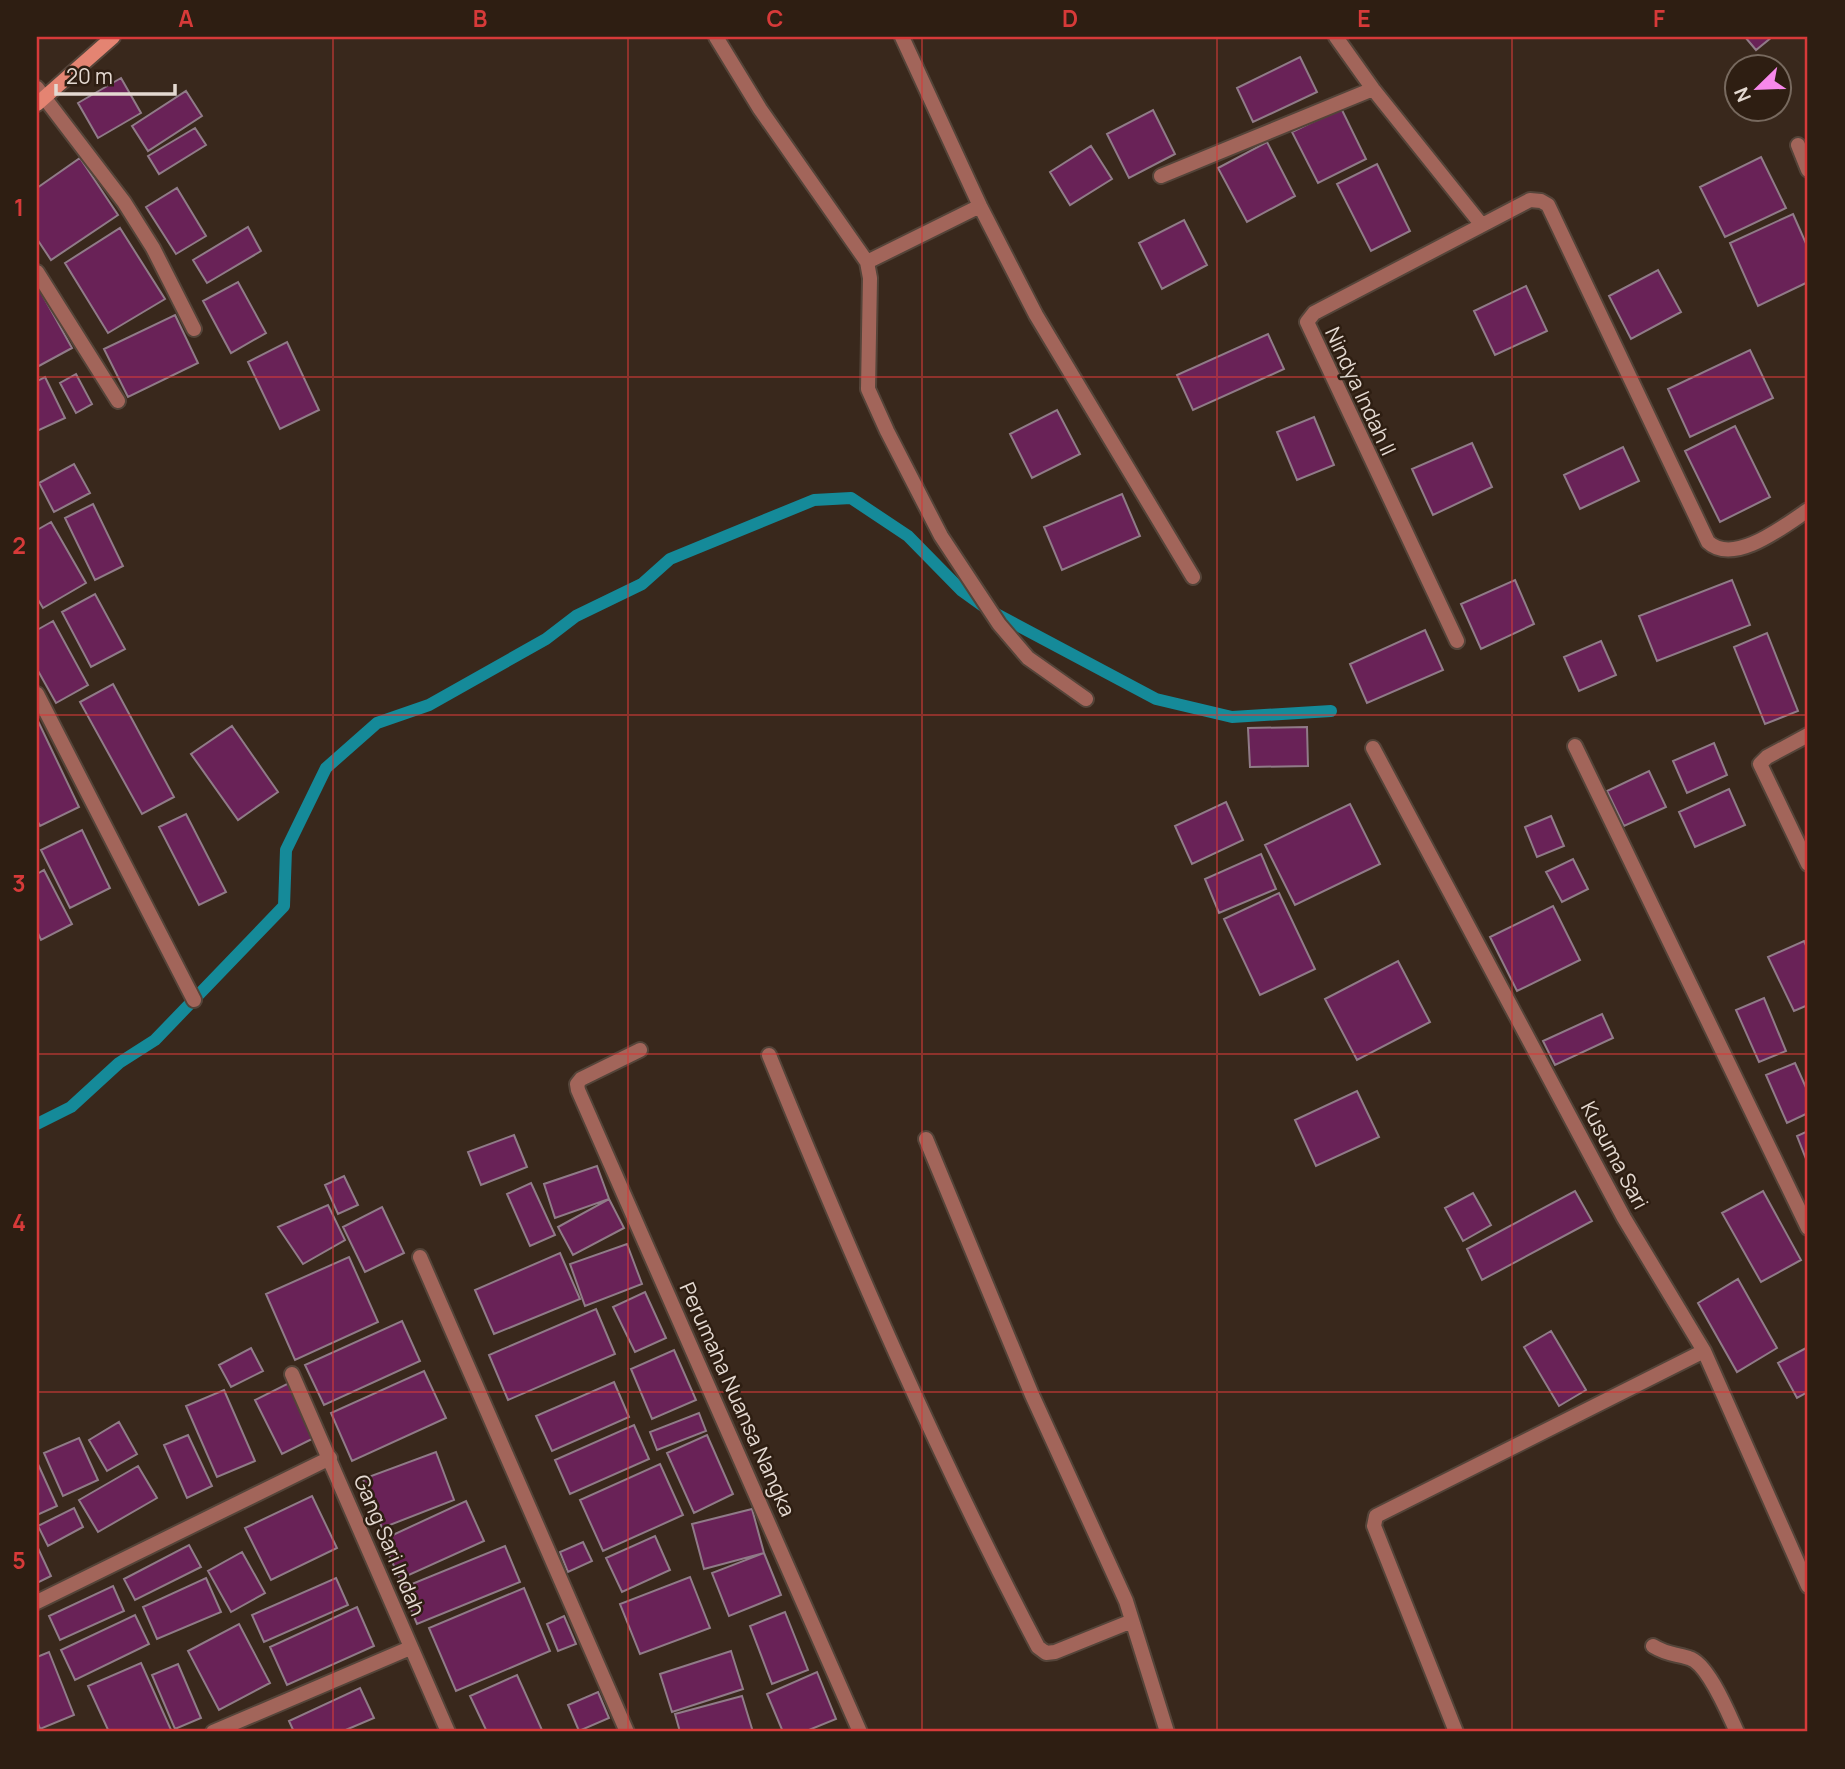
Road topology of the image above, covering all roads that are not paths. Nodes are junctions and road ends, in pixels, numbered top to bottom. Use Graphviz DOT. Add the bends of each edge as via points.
graph roads {
  1 [pos="113,37"];
  2 [pos="716,37"];
  3 [pos="902,37"];
  4 [pos="1336,37"];
  5 [pos="1373,89"];
  6 [pos="39,97"];
  7 [pos="1798,145"];
  8 [pos="1808,170"];
  9 [pos="1161,176"];
  10 [pos="980,206"];
  11 [pos="1481,224"];
  12 [pos="867,262"];
  13 [pos="37,272"];
  14 [pos="194,329"];
  15 [pos="118,401"];
  16 [pos="1808,510"];
  17 [pos="1193,578"];
  18 [pos="1457,641"];
  19 [pos="37,694"];
  20 [pos="1086,699"];
  21 [pos="1808,735"];
  22 [pos="1575,746"];
  23 [pos="1373,748"];
  24 [pos="1808,864"];
  25 [pos="194,1000"];
  26 [pos="640,1050"];
  27 [pos="769,1055"];
  28 [pos="926,1139"];
  29 [pos="1808,1228"];
  30 [pos="420,1257"];
  31 [pos="1704,1351"];
  32 [pos="292,1374"];
  33 [pos="330,1458"];
  34 [pos="1808,1586"];
  35 [pos="37,1602"];
  36 [pos="1132,1621"];
  37 [pos="1653,1646"];
  38 [pos="411,1648"];
  39 [pos="213,1732"];
  40 [pos="448,1732"];
  41 [pos="626,1732"];
  42 [pos="860,1732"];
  43 [pos="1167,1732"];
  44 [pos="1456,1732"];
  45 [pos="1737,1732"];
  1 -- 6 [label="street"];
  2 -- 12 [label="street" via="760,109"];
  3 -- 10 [label="street"];
  4 -- 5 [label="street"];
  5 -- 9 [label="street"];
  5 -- 11 [label="street"];
  6 -- 14 [label="street" via="124,202"];
  7 -- 8 [label="street"];
  10 -- 12 [label="street"];
  10 -- 17 [label="street" via="1035,315"];
  11 -- 16 [label="street, Nindya Indah II" via="1530,200 1548,205 1708,542 1721,550 1741,549"];
  11 -- 18 [label="street, Nindya Indah II" via="1314,313 1307,322"];
  12 -- 20 [label="street" via="867,389 887,431 942,536 999,624 1028,658"];
  13 -- 15 [label="street"];
  19 -- 25 [label="street"];
  21 -- 24 [label="street" via="1760,764"];
  22 -- 29 [label="street"];
  23 -- 31 [label="street, Kusuma Sari" via="1624,1217"];
  26 -- 42 [label="street, Perumaha Nuansa Nangka" via="577,1084"];
  27 -- 36 [label="street" via="911,1385 1038,1647 1055,1652"];
  28 -- 36 [label="street"];
  30 -- 41 [label="street"];
  31 -- 34 [label="street, Kusuma Sari"];
  31 -- 44 [label="street" via="1376,1516 1374,1525"];
  32 -- 33 [label="street, Gang Sari Indah"];
  33 -- 35 [label="street"];
  33 -- 38 [label="street, Gang Sari Indah"];
  36 -- 43 [label="street"];
  37 -- 45 [label="street" via="1703,1667"];
  38 -- 39 [label="street"];
  38 -- 40 [label="street, Gang Sari Indah"];
}
